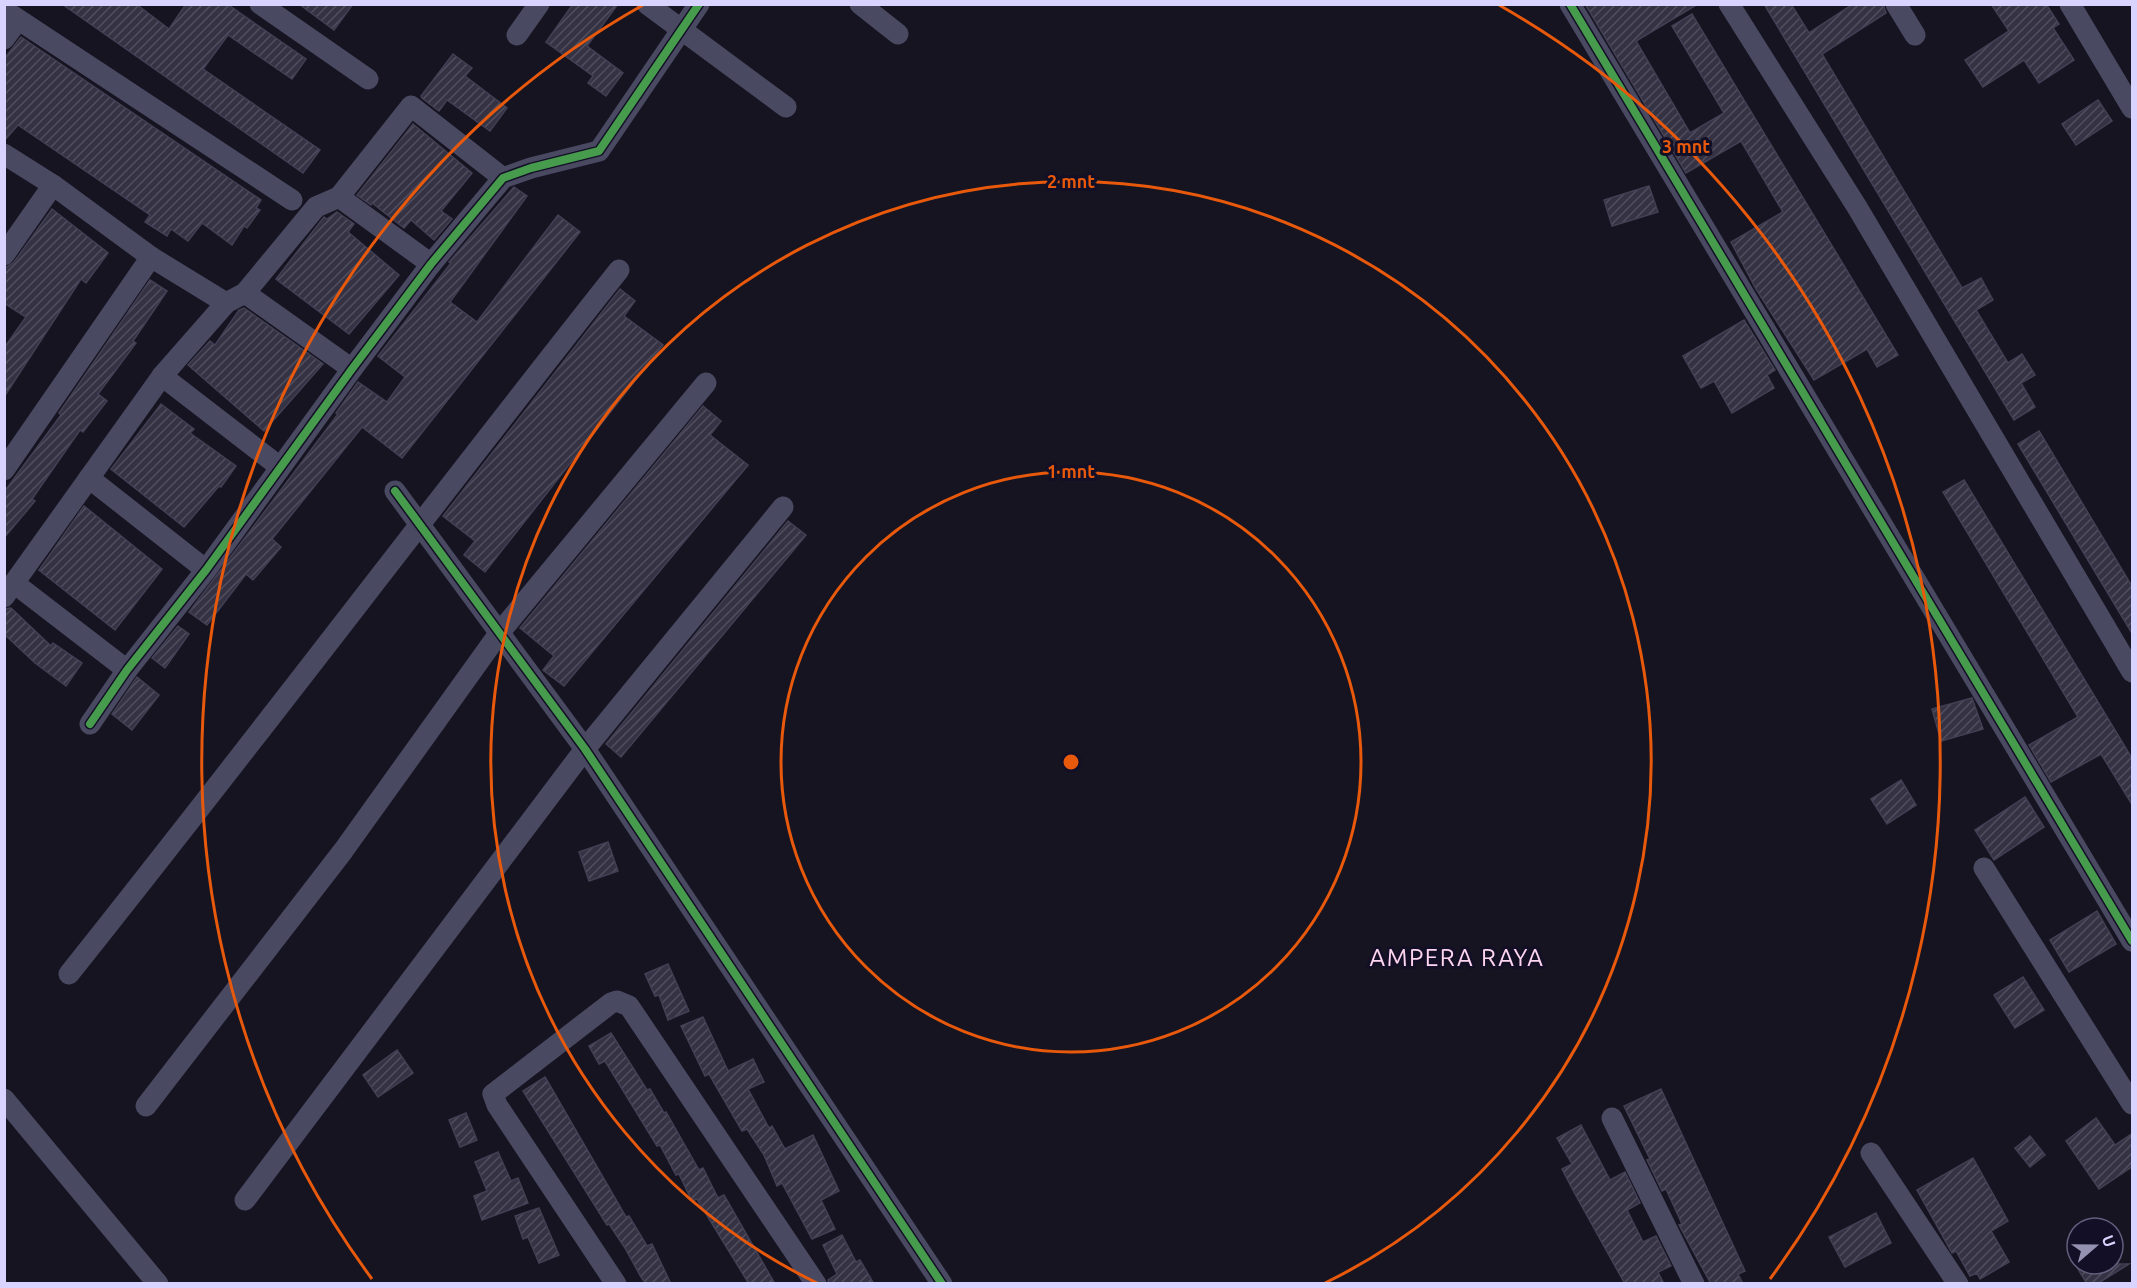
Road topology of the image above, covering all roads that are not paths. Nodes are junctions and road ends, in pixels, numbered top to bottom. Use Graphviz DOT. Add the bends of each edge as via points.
graph roads {
  1 [pos="260,4"];
  2 [pos="539,4"];
  3 [pos="647,4"];
  4 [pos="699,4"];
  5 [pos="860,4"];
  6 [pos="1570,4"];
  7 [pos="1729,4"];
  8 [pos="1896,4"];
  9 [pos="2070,4"];
  10 [pos="11,15"];
  11 [pos="682,30"];
  12 [pos="897,34"];
  13 [pos="517,35"];
  14 [pos="1915,35"];
  15 [pos="4,39"];
  16 [pos="368,79"];
  17 [pos="786,107"];
  18 [pos="2133,108"];
  19 [pos="4,154"];
  20 [pos="503,178"];
  21 [pos="53,185"];
  22 [pos="339,197"];
  23 [pos="292,200"];
  24 [pos="4,255"];
  25 [pos="151,257"];
  26 [pos="431,264"];
  27 [pos="619,270"];
  28 [pos="245,293"];
  29 [pos="226,303"];
  30 [pos="352,369"];
  31 [pos="162,376"];
  32 [pos="706,383"];
  33 [pos="280,467"];
  34 [pos="4,470"];
  35 [pos="89,478"];
  36 [pos="395,491"];
  37 [pos="783,507"];
  38 [pos="419,523"];
  39 [pos="206,570"];
  40 [pos="9,590"];
  41 [pos="500,632"];
  42 [pos="127,670"];
  43 [pos="2133,672"];
  44 [pos="90,724"];
  45 [pos="585,749"];
  46 [pos="1984,868"];
  47 [pos="2133,941"];
  48 [pos="69,974"];
  49 [pos="4,1099"];
  50 [pos="2133,1104"];
  51 [pos="146,1106"];
  52 [pos="1612,1118"];
  53 [pos="1871,1153"];
  54 [pos="245,1200"];
  55 [pos="158,1284"];
  56 [pos="616,1284"];
  57 [pos="816,1284"];
  58 [pos="942,1284"];
  59 [pos="1694,1284"];
  60 [pos="1958,1284"];
  1 -- 16 [label="street"];
  2 -- 13 [label="street"];
  3 -- 11 [label="street"];
  4 -- 11 [label="street"];
  5 -- 12 [label="street"];
  6 -- 47 [label="street"];
  7 -- 43 [label="street" via="1863,217"];
  8 -- 14 [label="street"];
  9 -- 18 [label="street"];
  10 -- 15 [label="street"];
  10 -- 23 [label="street"];
  11 -- 17 [label="street"];
  11 -- 20 [label="street" via="600,151"];
  19 -- 21 [label="street"];
  20 -- 22 [label="street" via="411,106"];
  20 -- 26 [label="street"];
  21 -- 24 [label="street"];
  21 -- 25 [label="street"];
  22 -- 26 [label="street"];
  22 -- 28 [label="street" via="316,207"];
  25 -- 29 [label="street"];
  25 -- 34 [label="street"];
  26 -- 30 [label="street"];
  27 -- 38 [label="street"];
  28 -- 29 [label="street"];
  28 -- 30 [label="street"];
  29 -- 31 [label="street"];
  30 -- 33 [label="street"];
  31 -- 33 [label="street"];
  31 -- 35 [label="street"];
  32 -- 41 [label="street"];
  33 -- 39 [label="street"];
  35 -- 39 [label="street"];
  35 -- 40 [label="street"];
  36 -- 38 [label="street"];
  37 -- 45 [label="street"];
  38 -- 41 [label="street"];
  38 -- 48 [label="street" via="252,745"];
  39 -- 42 [label="street"];
  40 -- 42 [label="street"];
  41 -- 45 [label="street"];
  41 -- 51 [label="street" via="343,851"];
  42 -- 44 [label="street"];
  45 -- 54 [label="street"];
  45 -- 58 [label="street"];
  46 -- 50 [label="street"];
  49 -- 55 [label="street"];
  52 -- 59 [label="street"];
  53 -- 60 [label="street"];
  56 -- 57 [label="street" via="493,1094 617,1001 629,1006"];
}
